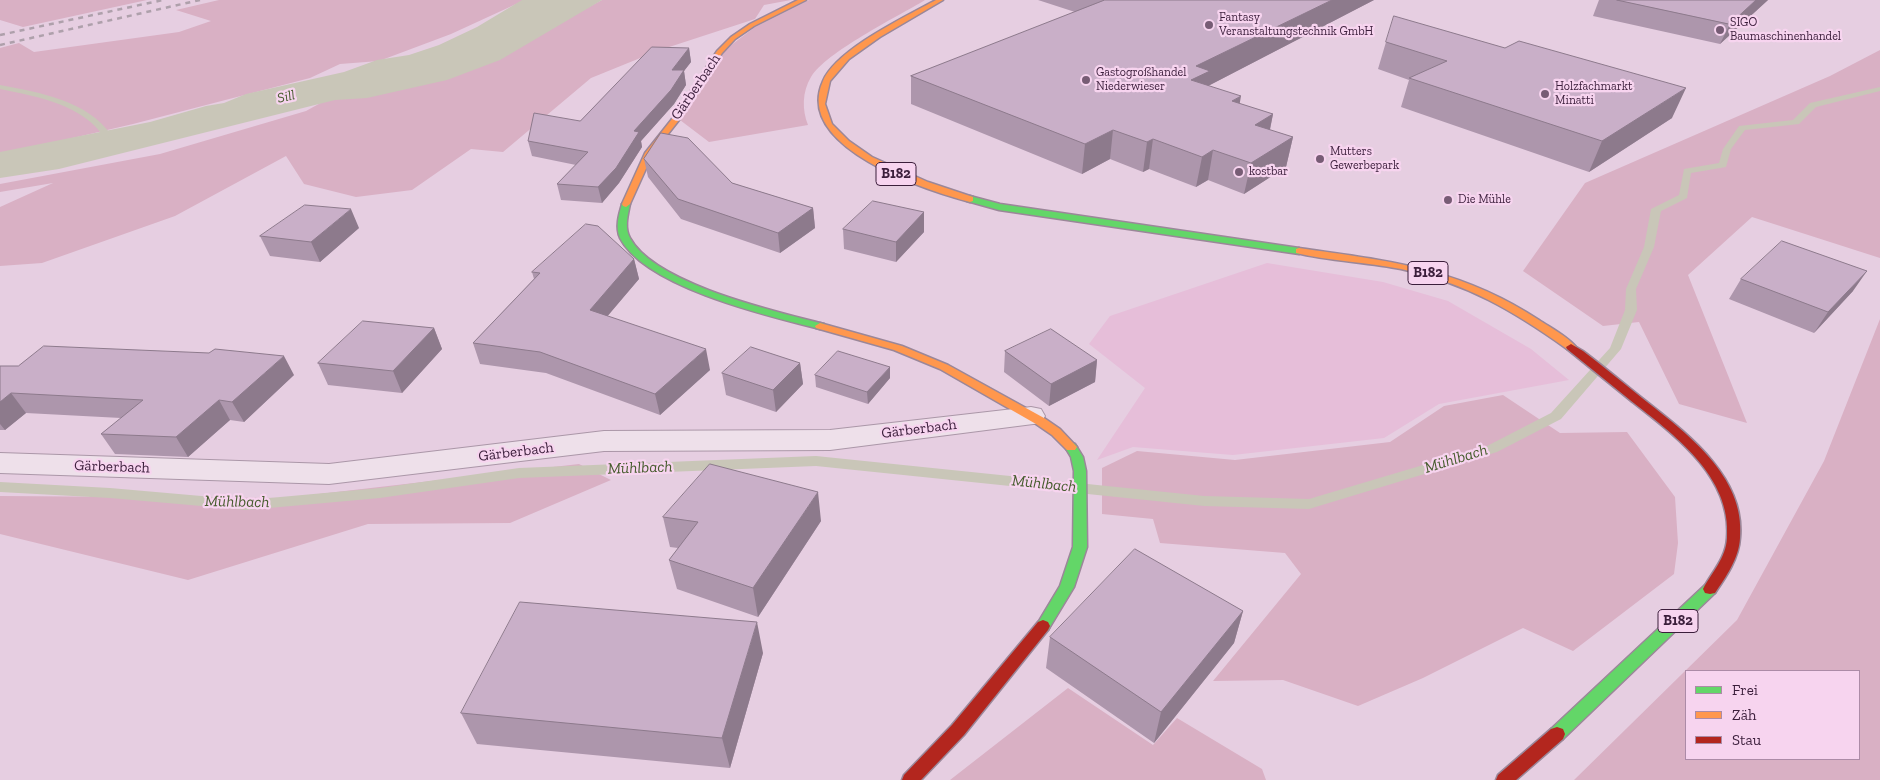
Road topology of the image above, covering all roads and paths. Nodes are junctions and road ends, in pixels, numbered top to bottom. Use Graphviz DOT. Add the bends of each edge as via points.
graph roads {
  1 [pos="803,0"];
  2 [pos="940,0"];
  3 [pos="1031,416"];
  4 [pos="0,463"];
  5 [pos="910,780"];
  6 [pos="1504,780"];
  1 -- 3 [label="main road, Gärberbach" via="752,25 722,47 648,154 624,209 623,235 627,243 661,270 695,288 923,358 982,386"];
  2 -- 6 [label="main road, B182" via="849,56 825,82 821,102 831,130 880,166 939,192 999,207 1385,264 1426,272 1469,286 1541,326 1588,360 1670,426 1717,478 1730,505 1734,528 1732,545 1722,572 1707,593"];
  3 -- 4 [label="street, Gärberbach" via="830,440 604,441 329,474"];
  3 -- 5 [label="main road, Gärberbach" via="1072,448 1080,470 1080,550 1070,580 1051,614 955,735"];
}
